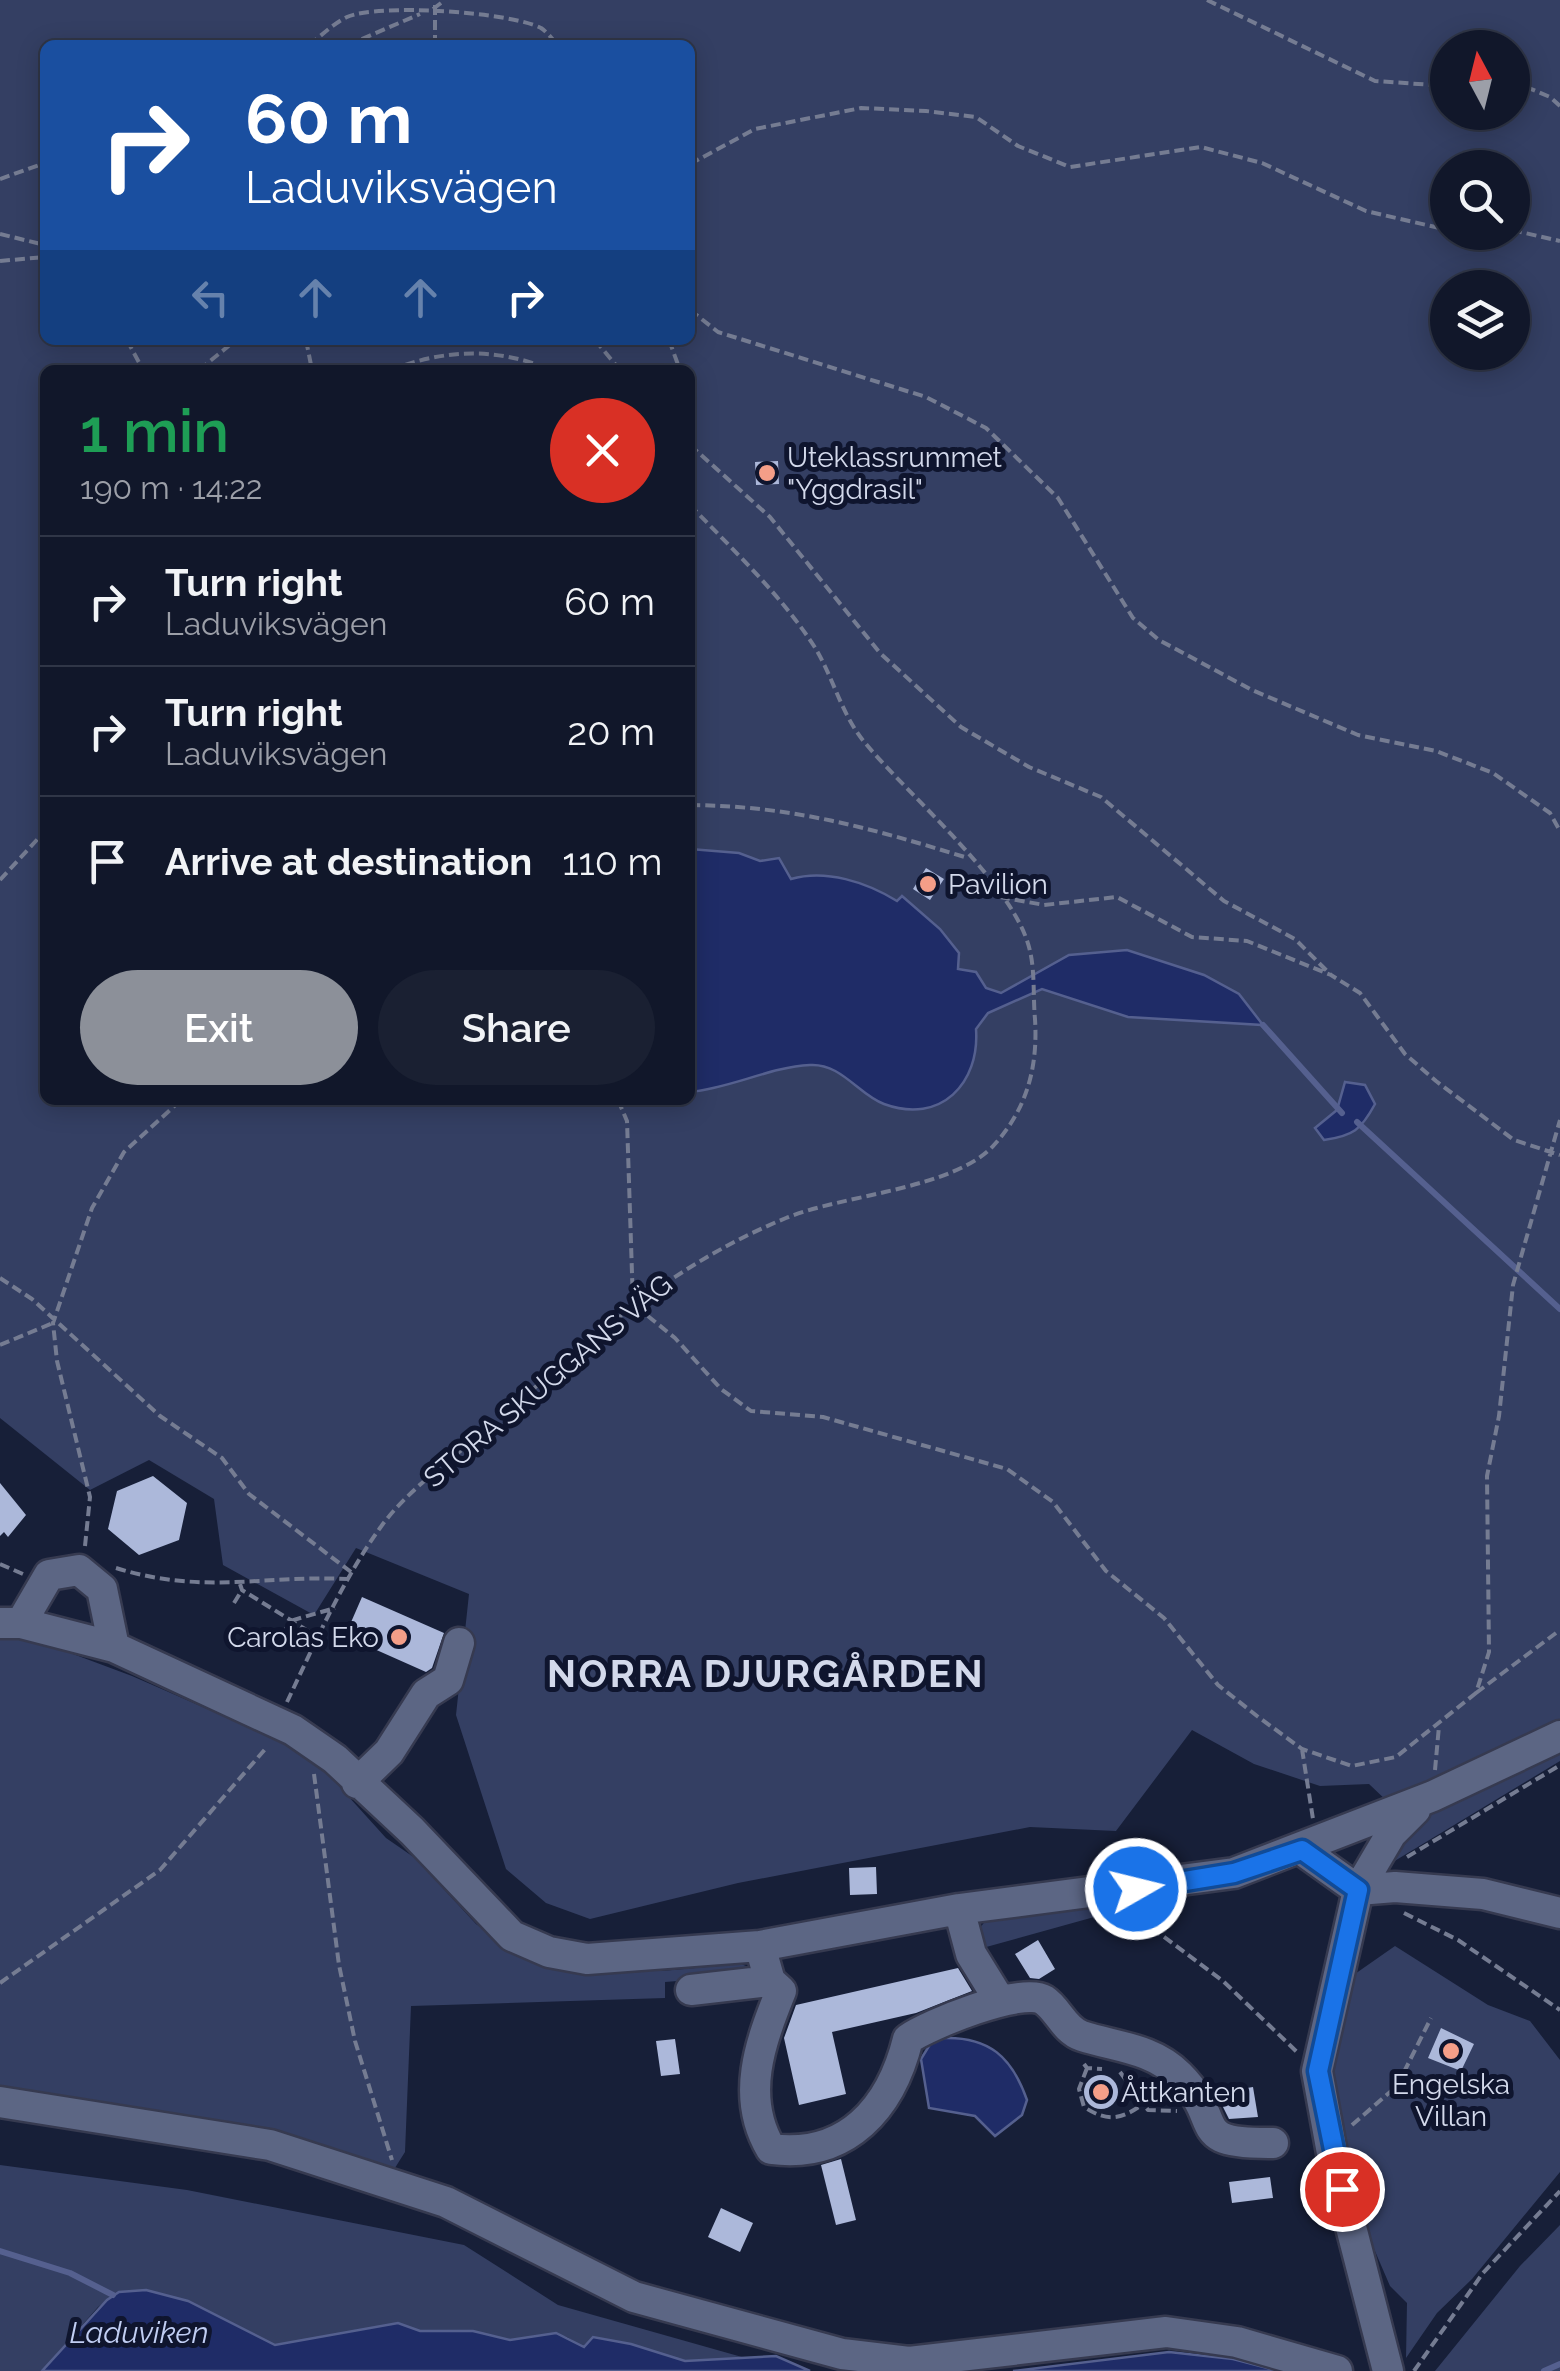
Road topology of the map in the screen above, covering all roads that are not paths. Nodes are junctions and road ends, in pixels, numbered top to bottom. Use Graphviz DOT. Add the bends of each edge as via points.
graph roads {
  1 [pos="10,1623"];
  2 [pos="459,1643"];
  3 [pos="114,1647"];
  4 [pos="1560,1736"];
  5 [pos="358,1783"];
  6 [pos="1433,1796"];
  7 [pos="1302,1850"];
  8 [pos="1358,1890"];
  9 [pos="960,1909"];
  10 [pos="1560,1913"];
  11 [pos="760,1946"];
  12 [pos="770,1981"];
  13 [pos="691,1990"];
  14 [pos="1000,2001"];
  15 [pos="0,2102"];
  16 [pos="1273,2143"];
  17 [pos="1337,2371"];
  18 [pos="1388,2371"];
  1 -- 3 [label="street"];
  1 -- 3 [label="street" via="49,1574 79,1570 102,1589"];
  2 -- 5 [label="street" via="448,1680 426,1694 389,1752"];
  3 -- 5 [label="street" via="278,1723"];
  4 -- 6 [label="street"];
  5 -- 11 [label="street" via="495,1922 532,1946 609,1960"];
  6 -- 7 [label="street"];
  6 -- 8 [label="street" via="1401,1821"];
  7 -- 8 [label="street"];
  7 -- 9 [label="street" via="1234,1873"];
  8 -- 10 [label="street" via="1483,1894"];
  8 -- 18 [label="street" via="1318,2071"];
  9 -- 11 [label="street"];
  9 -- 14 [label="street" via="971,1954"];
  11 -- 12 [label="street"];
  12 -- 13 [label="street"];
  12 -- 14 [label="street" via="781,1991 757,2054 754,2100 771,2150 790,2152 844,2140 858,2128 898,2078 908,2039"];
  14 -- 16 [label="street" via="1047,2001 1078,2035 1146,2054 1178,2073 1213,2134 1230,2144"];
  15 -- 17 [label="street" via="270,2144 446,2202 634,2297 842,2354 909,2362 1038,2325 1237,2342"];
}
